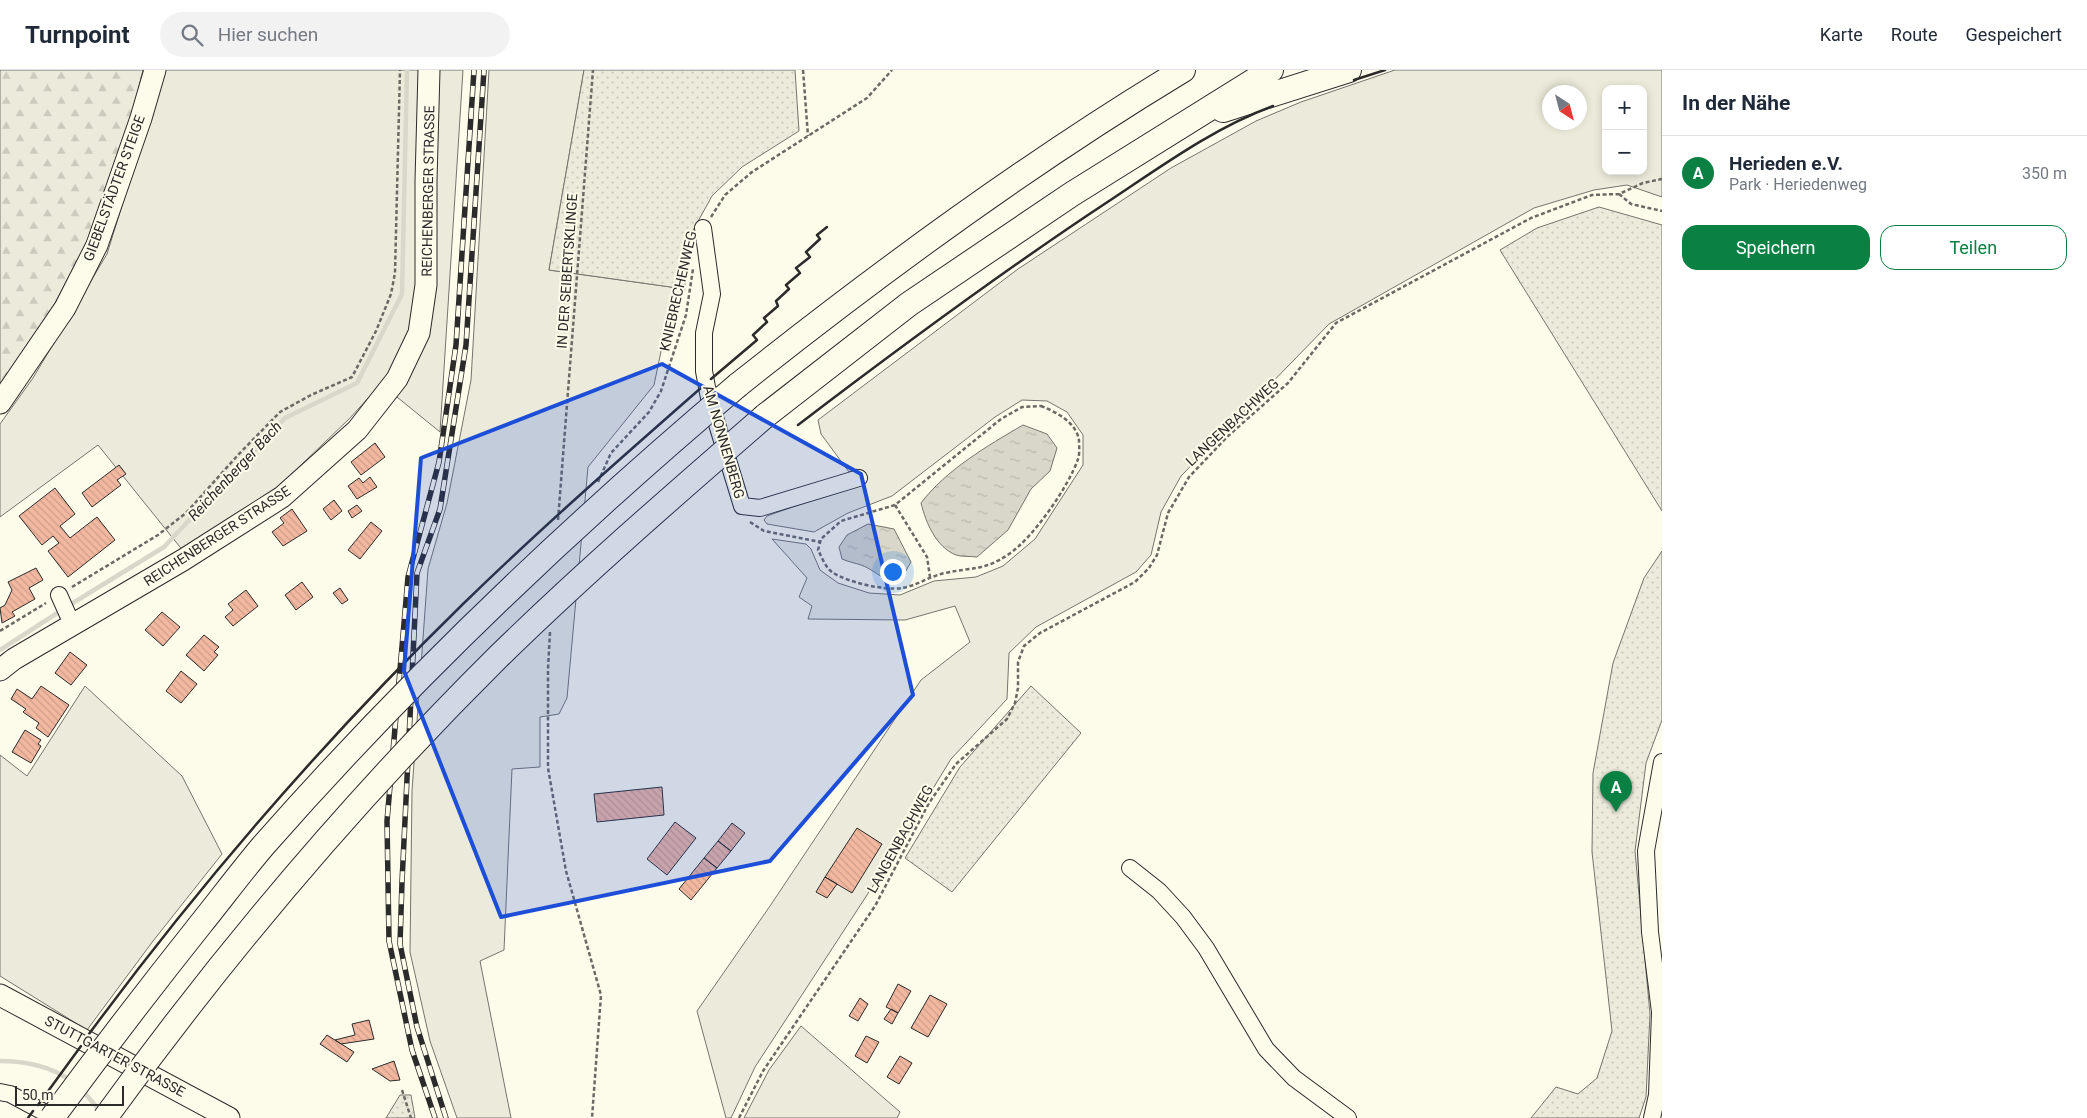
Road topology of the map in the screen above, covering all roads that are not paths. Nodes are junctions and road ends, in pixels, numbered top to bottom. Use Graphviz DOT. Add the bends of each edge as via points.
graph roads {
  1 [pos="155,70"];
  2 [pos="429,70"];
  3 [pos="1271,70"];
  4 [pos="1349,70"];
  5 [pos="1175,74"];
  6 [pos="1186,122"];
  7 [pos="703,228"];
  8 [pos="0,404"];
  9 [pos="859,478"];
  10 [pos="60,597"];
  11 [pos="71,621"];
  12 [pos="0,670"];
  13 [pos="1662,762"];
  14 [pos="1130,868"];
  15 [pos="0,995"];
  16 [pos="0,1092"];
  17 [pos="54,1118"];
  18 [pos="105,1118"];
  19 [pos="229,1118"];
  20 [pos="1348,1118"];
  21 [pos="1652,1118"];
  1 -- 8 [label="main road, GIEBELSTÄDTER STEIGE" via="97,245 65,308"];
  2 -- 11 [label="main road, REICHENBERGER STRASSE" via="426,285 419,333 397,379 357,430 282,496 184,560"];
  3 -- 6 [label="highway"];
  4 -- 6 [label="highway"];
  5 -- 17 [label="highway, bridge" via="991,195 859,290 738,385 596,508 358,744 262,848 123,1022"];
  6 -- 18 [label="highway, bridge" via="909,304 765,416 622,539 498,658 387,772 294,878 178,1020"];
  7 -- 9 [label="street, AM NONNENBERG" via="712,294 704,333 704,371 709,398 742,506 760,508"];
  10 -- 11 [label="street"];
  11 -- 12 [label="main road, REICHENBERGER STRASSE"];
  13 -- 21 [label="street" via="1646,851 1650,932 1660,1012 1657,1095"];
  14 -- 20 [label="street" via="1159,891 1189,925 1266,1049 1294,1078"];
  15 -- 19 [label="main road, STUTTGARTER STRASSE"];
  16 -- 17 [label="street" via="10,1094"];
}
